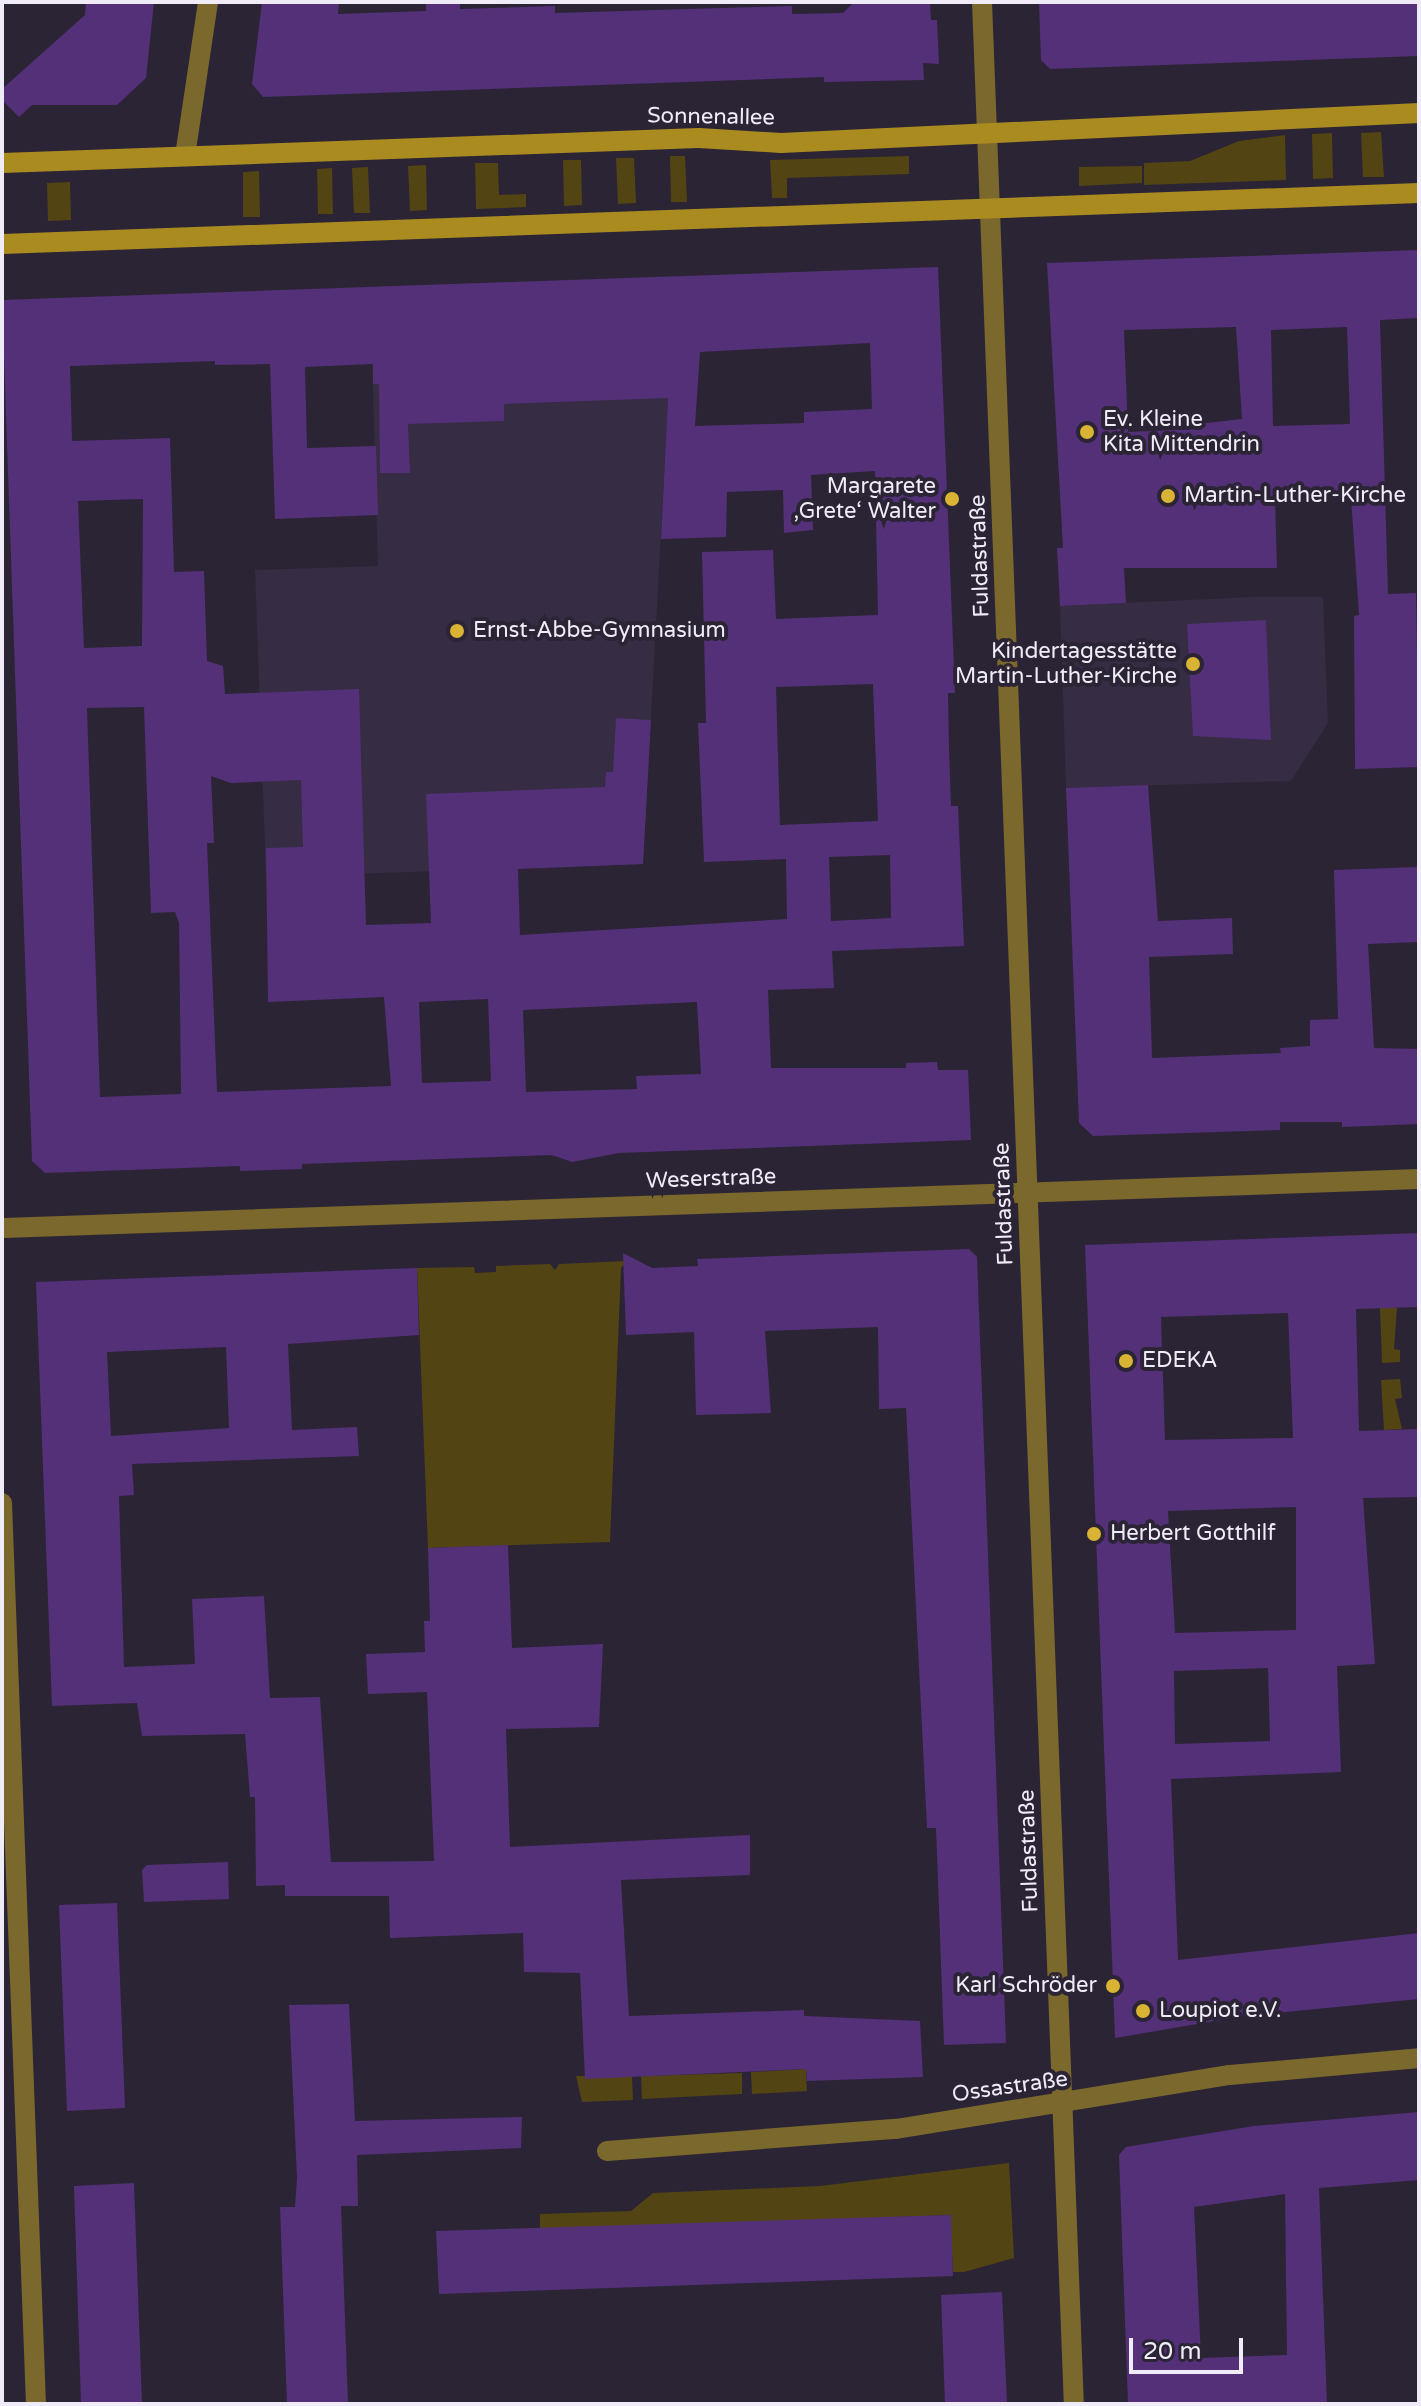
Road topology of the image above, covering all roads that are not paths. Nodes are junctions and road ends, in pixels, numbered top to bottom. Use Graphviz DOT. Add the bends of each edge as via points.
graph roads {
  1 [pos="208,2"];
  2 [pos="982,2"];
  3 [pos="1419,113"];
  4 [pos="987,133"];
  5 [pos="185,156"];
  6 [pos="2,163"];
  7 [pos="1419,193"];
  8 [pos="991,208"];
  9 [pos="2,244"];
  10 [pos="1419,1179"];
  11 [pos="1027,1192"];
  12 [pos="3,1229"];
  13 [pos="2,1503"];
  14 [pos="11,1968"];
  15 [pos="1419,2058"];
  16 [pos="1063,2103"];
  17 [pos="607,2151"];
  18 [pos="36,2404"];
  19 [pos="1074,2404"];
  1 -- 5 [label="street"];
  2 -- 4 [label="street, Fuldastraße"];
  3 -- 4 [label="main road, Sonnenallee"];
  4 -- 5 [label="main road, Sonnenallee"];
  4 -- 8 [label="street, Fuldastraße"];
  5 -- 6 [label="main road, Sonnenallee"];
  7 -- 8 [label="main road"];
  8 -- 9 [label="main road"];
  8 -- 11 [label="street, Fuldastraße"];
  10 -- 11 [label="street, Weserstraße"];
  11 -- 12 [label="street, Weserstraße"];
  11 -- 16 [label="street, Fuldastraße"];
  13 -- 14 [label="street"];
  14 -- 18 [label="street"];
  15 -- 16 [label="street, Ossastraße" via="1230,2075"];
  16 -- 17 [label="street, Ossastraße" via="896,2129"];
  16 -- 19 [label="street, Fuldastraße"];
}
